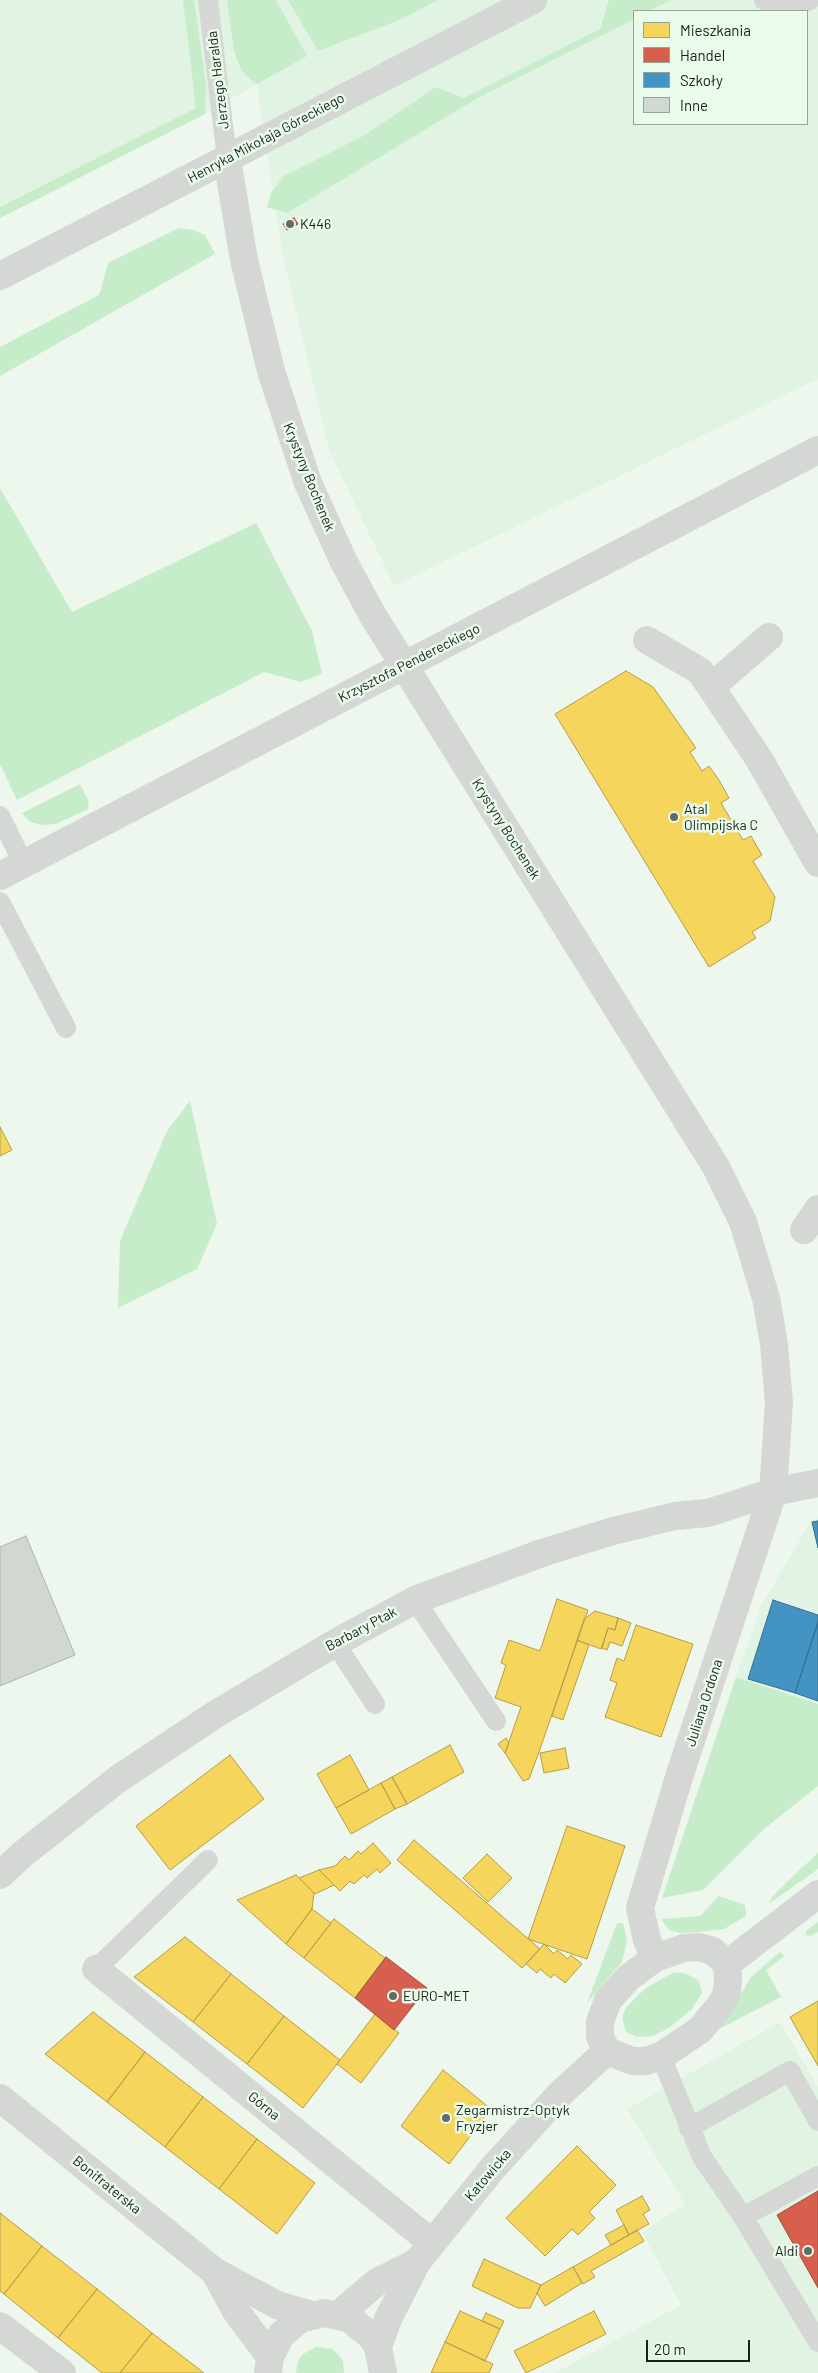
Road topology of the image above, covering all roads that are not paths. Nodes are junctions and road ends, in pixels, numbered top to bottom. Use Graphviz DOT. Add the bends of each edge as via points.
graph roads {
  1 [pos="208,0"];
  2 [pos="533,0"];
  3 [pos="764,0"];
  4 [pos="810,0"];
  5 [pos="227,159"];
  6 [pos="0,276"];
  7 [pos="818,450"];
  8 [pos="769,637"];
  9 [pos="646,640"];
  10 [pos="404,666"];
  11 [pos="711,686"];
  12 [pos="0,816"];
  13 [pos="818,863"];
  14 [pos="12,869"];
  15 [pos="0,902"];
  16 [pos="66,1028"];
  17 [pos="818,1483"];
  18 [pos="773,1492"];
  19 [pos="415,1600"];
  20 [pos="335,1643"];
  21 [pos="375,1704"];
  22 [pos="496,1720"];
  23 [pos="208,1860"];
  24 [pos="0,1875"];
  25 [pos="818,1894"];
  26 [pos="655,1958"];
  27 [pos="727,1964"];
  28 [pos="96,1969"];
  29 [pos="607,2051"];
  30 [pos="660,2056"];
  31 [pos="0,2098"];
  32 [pos="818,2121"];
  33 [pos="689,2128"];
  34 [pos="818,2176"];
  35 [pos="743,2217"];
  36 [pos="424,2252"];
  37 [pos="214,2271"];
  38 [pos="325,2315"];
  39 [pos="0,2326"];
  40 [pos="818,2342"];
  41 [pos="380,2360"];
  42 [pos="269,2365"];
  43 [pos="62,2373"];
  1 -- 5 [label="lane, Jerzego Haralda"];
  2 -- 5 [label="street, Henryka Mikołaja Góreckiego"];
  3 -- 4 [label="lane" via="776,8 790,8"];
  5 -- 6 [label="street, Henryka Mikołaja Góreckiego"];
  5 -- 10 [label="street, Krystyny Bochenek" via="244,260 286,422 308,483 343,560"];
  7 -- 10 [label="street, Krzysztofa Pendereckiego"];
  8 -- 11 [label="street"];
  9 -- 11 [label="street" via="700,671"];
  10 -- 14 [label="street, Krzysztofa Pendereckiego"];
  10 -- 18 [label="street, Krystyny Bochenek" via="716,1167 743,1222 766,1298 774,1344 779,1403"];
  11 -- 13 [label="street" via="759,759"];
  12 -- 14 [label="lane"];
  15 -- 16 [label="lane"];
  17 -- 18 [label="street"];
  18 -- 19 [label="street, Barbary Ptak" via="708,1513 676,1516 613,1531 542,1553"];
  18 -- 26 [label="street, Juliana Ordona" via="679,1777 640,1908"];
  19 -- 20 [label="street, Barbary Ptak"];
  19 -- 22 [label="lane"];
  20 -- 21 [label="lane"];
  20 -- 24 [label="street, Barbary Ptak" via="216,1714 118,1779"];
  23 -- 28 [label="lane"];
  25 -- 27 [label="street"];
  26 -- 27 [label="street" via="684,1948 699,1947 713,1951"];
  26 -- 29 [label="street" via="628,1978 608,2000 600,2022 600,2036"];
  27 -- 30 [label="street" via="727,1992 723,2002 700,2030"];
  28 -- 36 [label="street, Górna"];
  29 -- 30 [label="street" via="632,2061 646,2062"];
  29 -- 36 [label="street, Katowicka" via="560,2093"];
  30 -- 33 [label="lane"];
  31 -- 37 [label="street, Bonifraterska"];
  32 -- 33 [label="lane" via="790,2072"];
  33 -- 35 [label="lane" via="702,2157"];
  34 -- 35 [label="lane"];
  35 -- 40 [label="lane"];
  36 -- 38 [label="street, Katowicka"];
  36 -- 41 [label="street, Katowicka" via="388,2319"];
  37 -- 38 [label="street, Bonifraterska" via="277,2305"];
  37 -- 42 [label="street, Bonifraterska"];
  38 -- 41 [label="street, Bonifraterska" via="361,2326"];
  38 -- 42 [label="street, Katowicka" via="300,2319 290,2326 281,2335"];
  39 -- 43 [label="street"];
}
